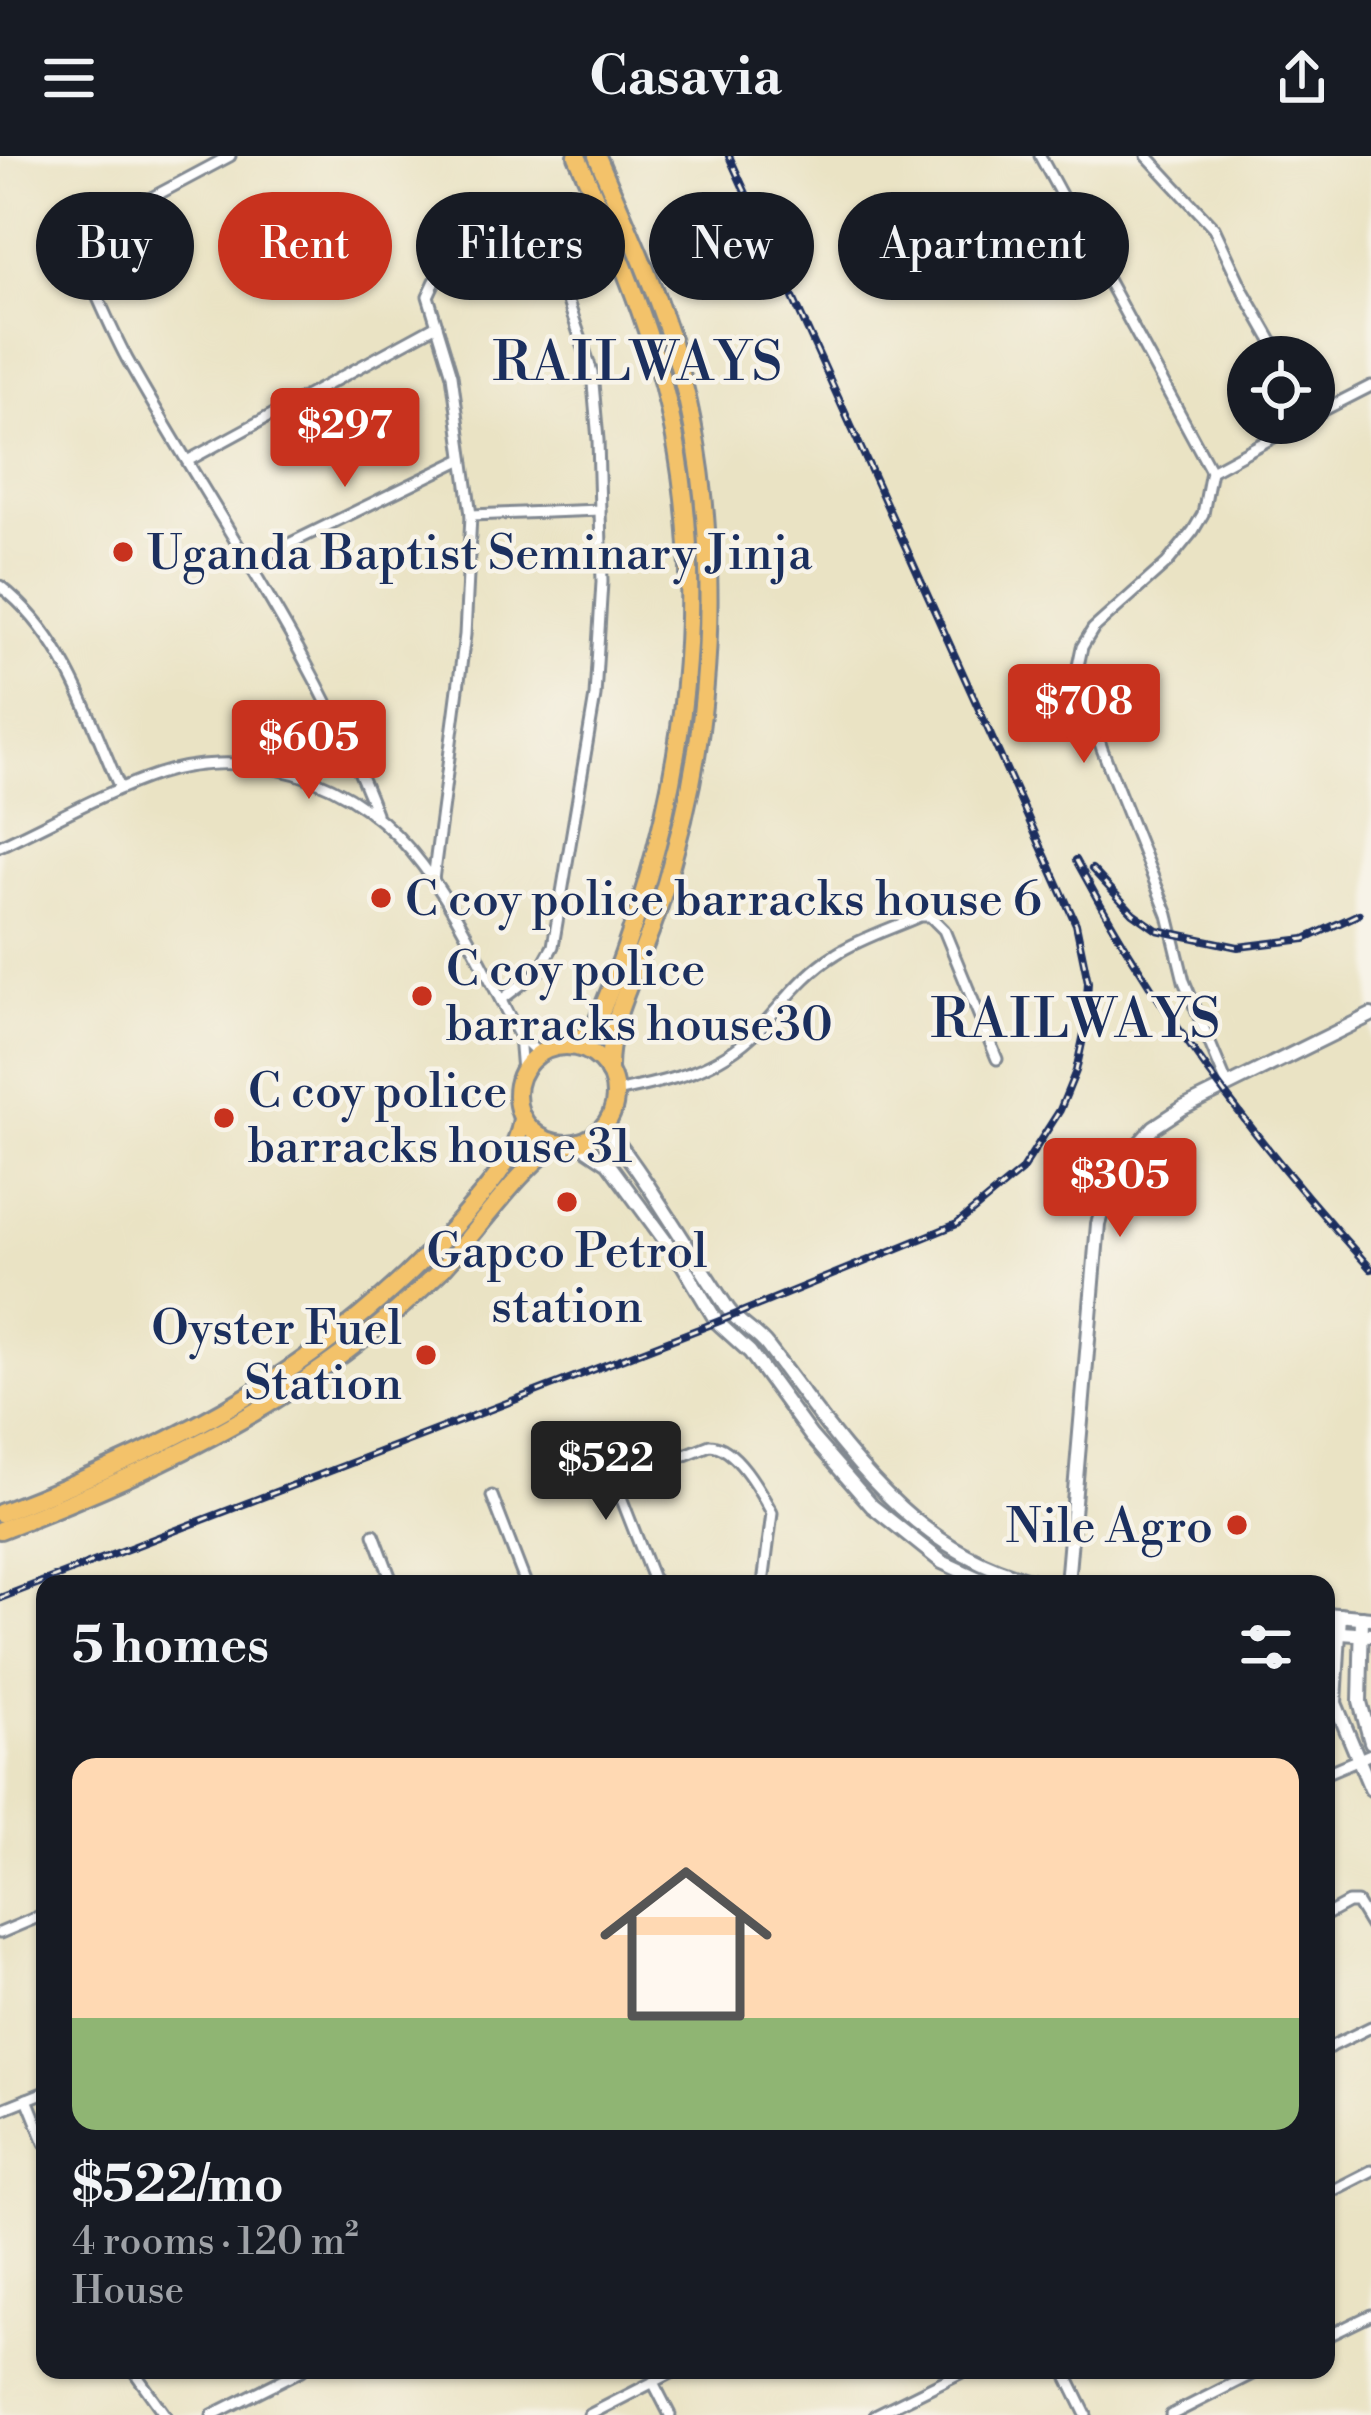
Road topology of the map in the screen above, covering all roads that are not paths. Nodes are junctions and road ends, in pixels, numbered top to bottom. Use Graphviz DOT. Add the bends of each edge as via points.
graph roads {
  1 [pos="230,156"];
  2 [pos="577,156"];
  3 [pos="597,156"];
  4 [pos="1040,156"];
  5 [pos="1147,156"];
  6 [pos="593,192"];
  7 [pos="625,274"];
  8 [pos="429,300"];
  9 [pos="569,300"];
  10 [pos="437,325"];
  11 [pos="1269,336"];
  12 [pos="1371,386"];
  13 [pos="1335,404"];
  14 [pos="1261,444"];
  15 [pos="463,459"];
  16 [pos="188,460"];
  17 [pos="1211,471"];
  18 [pos="601,510"];
  19 [pos="471,515"];
  20 [pos="248,564"];
  21 [pos="0,586"];
  22 [pos="120,788"];
  23 [pos="376,813"];
  24 [pos="0,846"];
  25 [pos="434,880"];
  26 [pos="501,1000"];
  27 [pos="1371,1015"];
  28 [pos="519,1035"];
  29 [pos="560,1046"];
  30 [pos="539,1054"];
  31 [pos="997,1059"];
  32 [pos="522,1072"];
  33 [pos="609,1072"];
  34 [pos="1227,1084"];
  35 [pos="615,1092"];
  36 [pos="522,1119"];
  37 [pos="604,1126"];
  38 [pos="569,1144"];
  39 [pos="601,1446"];
  40 [pos="615,1483"];
  41 [pos="492,1496"];
  42 [pos="0,1513"];
  43 [pos="0,1530"];
  44 [pos="374,1534"];
  45 [pos="390,1575"];
  46 [pos="523,1575"];
  47 [pos="651,1575"];
  48 [pos="764,1575"];
  49 [pos="969,1575"];
  50 [pos="1015,1575"];
  51 [pos="1068,1575"];
  52 [pos="1335,1614"];
  53 [pos="1366,1618"];
  54 [pos="1335,1632"];
  55 [pos="1367,1634"];
  56 [pos="1335,1703"];
  57 [pos="1371,1742"];
  58 [pos="1371,1754"];
  59 [pos="1357,1762"];
  60 [pos="1335,1771"];
  61 [pos="1371,1789"];
  62 [pos="1335,1910"];
  63 [pos="36,1918"];
  64 [pos="1371,1926"];
  65 [pos="0,1933"];
  66 [pos="1371,2027"];
  67 [pos="1335,2045"];
  68 [pos="36,2096"];
  69 [pos="28,2099"];
  70 [pos="0,2110"];
  71 [pos="36,2120"];
  72 [pos="1371,2171"];
  73 [pos="1335,2189"];
  74 [pos="1371,2315"];
  75 [pos="1335,2331"];
  76 [pos="139,2379"];
  77 [pos="284,2379"];
  78 [pos="659,2379"];
  79 [pos="949,2379"];
  80 [pos="1068,2379"];
  81 [pos="1242,2379"];
  82 [pos="653,2382"];
  83 [pos="165,2415"];
  84 [pos="212,2415"];
  85 [pos="589,2415"];
  86 [pos="670,2415"];
  87 [pos="875,2415"];
  88 [pos="1086,2415"];
  89 [pos="1172,2415"];
  1 -- 16 [label="street" via="104,223 86,251 84,266 125,356"];
  2 -- 6 [label="highway"];
  3 -- 33 [label="highway" via="675,358 697,466 709,602 685,810 611,1028"];
  4 -- 17 [label="street"];
  5 -- 11 [label="street" via="1214,228"];
  7 -- 29 [label="highway" via="668,410 688,551 687,673 672,790 641,905 597,1022"];
  8 -- 10 [label="street"];
  9 -- 18 [label="street" via="589,355"];
  10 -- 15 [label="street"];
  10 -- 16 [label="street"];
  12 -- 13 [label="street"];
  14 -- 17 [label="street"];
  15 -- 19 [label="street"];
  15 -- 20 [label="street"];
  16 -- 20 [label="street"];
  17 -- 34 [label="street" via="1193,531 1093,629 1078,666"];
  18 -- 19 [label="street"];
  18 -- 26 [label="street" via="600,655 560,911 547,960"];
  19 -- 25 [label="street" via="466,635"];
  20 -- 23 [label="street" via="356,760"];
  21 -- 22 [label="street" via="53,641"];
  22 -- 23 [label="street" via="187,767 264,766 320,782"];
  22 -- 24 [label="street"];
  23 -- 25 [label="street"];
  25 -- 26 [label="street"];
  26 -- 28 [label="street"];
  27 -- 34 [label="street"];
  28 -- 30 [label="street"];
  28 -- 32 [label="street"];
  29 -- 30 [label="highway"];
  29 -- 33 [label="highway" via="594,1054"];
  30 -- 32 [label="highway"];
  31 -- 35 [label="street" via="944,930 920,916 836,954 713,1064"];
  32 -- 36 [label="highway"];
  33 -- 35 [label="highway"];
  34 -- 51 [label="street" via="1154,1127 1109,1185 1095,1244"];
  35 -- 37 [label="highway"];
  36 -- 38 [label="highway" via="545,1141"];
  36 -- 42 [label="highway" via="513,1154 474,1204 411,1273 329,1342 164,1445"];
  37 -- 38 [label="highway"];
  37 -- 50 [label="street" via="731,1314 765,1342 881,1491 971,1557"];
  38 -- 43 [label="highway" via="532,1162 396,1312 295,1389 177,1458"];
  38 -- 49 [label="street" via="608,1163 717,1322 872,1506"];
  39 -- 40 [label="street"];
  40 -- 47 [label="street"];
  40 -- 48 [label="street" via="719,1445 772,1513"];
  41 -- 46 [label="street"];
  44 -- 45 [label="street"];
  52 -- 53 [label="street"];
  53 -- 55 [label="street"];
  54 -- 55 [label="street"];
  55 -- 57 [label="street" via="1360,1702"];
  56 -- 59 [label="street"];
  58 -- 59 [label="street"];
  59 -- 60 [label="street"];
  59 -- 61 [label="street"];
  62 -- 64 [label="street" via="1358,1903"];
  63 -- 65 [label="street"];
  66 -- 67 [label="street"];
  68 -- 69 [label="street"];
  69 -- 70 [label="street"];
  69 -- 71 [label="street"];
  72 -- 73 [label="street"];
  74 -- 75 [label="street"];
  76 -- 83 [label="street"];
  77 -- 84 [label="street"];
  78 -- 82 [label="street"];
  79 -- 87 [label="street"];
  80 -- 88 [label="street"];
  81 -- 89 [label="street"];
  82 -- 85 [label="street"];
  82 -- 86 [label="street"];
}
